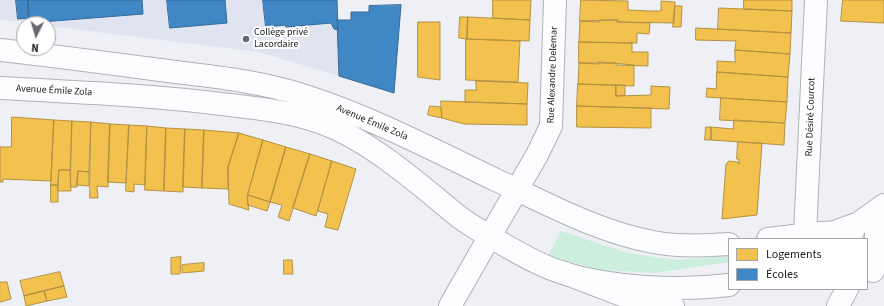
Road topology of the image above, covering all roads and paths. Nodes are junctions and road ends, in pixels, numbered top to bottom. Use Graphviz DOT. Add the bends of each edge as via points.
graph roads {
  1 [pos="556,0"];
  2 [pos="816,0"];
  3 [pos="0,50"];
  4 [pos="0,88"];
  5 [pos="517,189"];
  6 [pos="881,208"];
  7 [pos="834,232"];
  8 [pos="490,236"];
  9 [pos="804,237"];
  10 [pos="786,238"];
  11 [pos="845,238"];
  12 [pos="728,244"];
  13 [pos="868,251"];
  14 [pos="877,256"];
  15 [pos="728,271"];
  16 [pos="562,272"];
  17 [pos="728,285"];
  18 [pos="684,287"];
  19 [pos="846,290"];
  20 [pos="450,306"];
  21 [pos="673,306"];
  22 [pos="838,306"];
  1 -- 5 [label="main road, Rue Alexandre Delemar" via="551,126"];
  2 -- 9 [label="main road, Rue Désiré Courcot"];
  3 -- 5 [label="main road, Avenue Émile Zola" via="228,78 272,86 363,118"];
  4 -- 8 [label="main road, Avenue Émile Zola" via="164,97 275,111 306,118 332,127 366,146 460,217"];
  5 -- 8 [label="main road, Rue Alexandre Delemar"];
  5 -- 12 [label="main road, Avenue Émile Zola" via="580,218 638,239 693,246"];
  6 -- 7 [label="main road" via="859,223"];
  6 -- 14 [label="main road"];
  7 -- 9 [label="main road"];
  7 -- 11 [label="main road"];
  8 -- 16 [label="main road, Avenue Émile Zola" via="519,253"];
  8 -- 20 [label="main road, Rue Alexandre Delemar"];
  9 -- 10 [label="main road"];
  13 -- 14 [label="main road"];
  15 -- 18 [label="main road, Avenue Émile Zola"];
  16 -- 18 [label="main road, Avenue Émile Zola" via="628,286"];
  16 -- 21 [label="main road" via="627,297"];
  17 -- 18 [label="main road, Avenue Émile Zola"];
  19 -- 22 [label="main road"];
}
